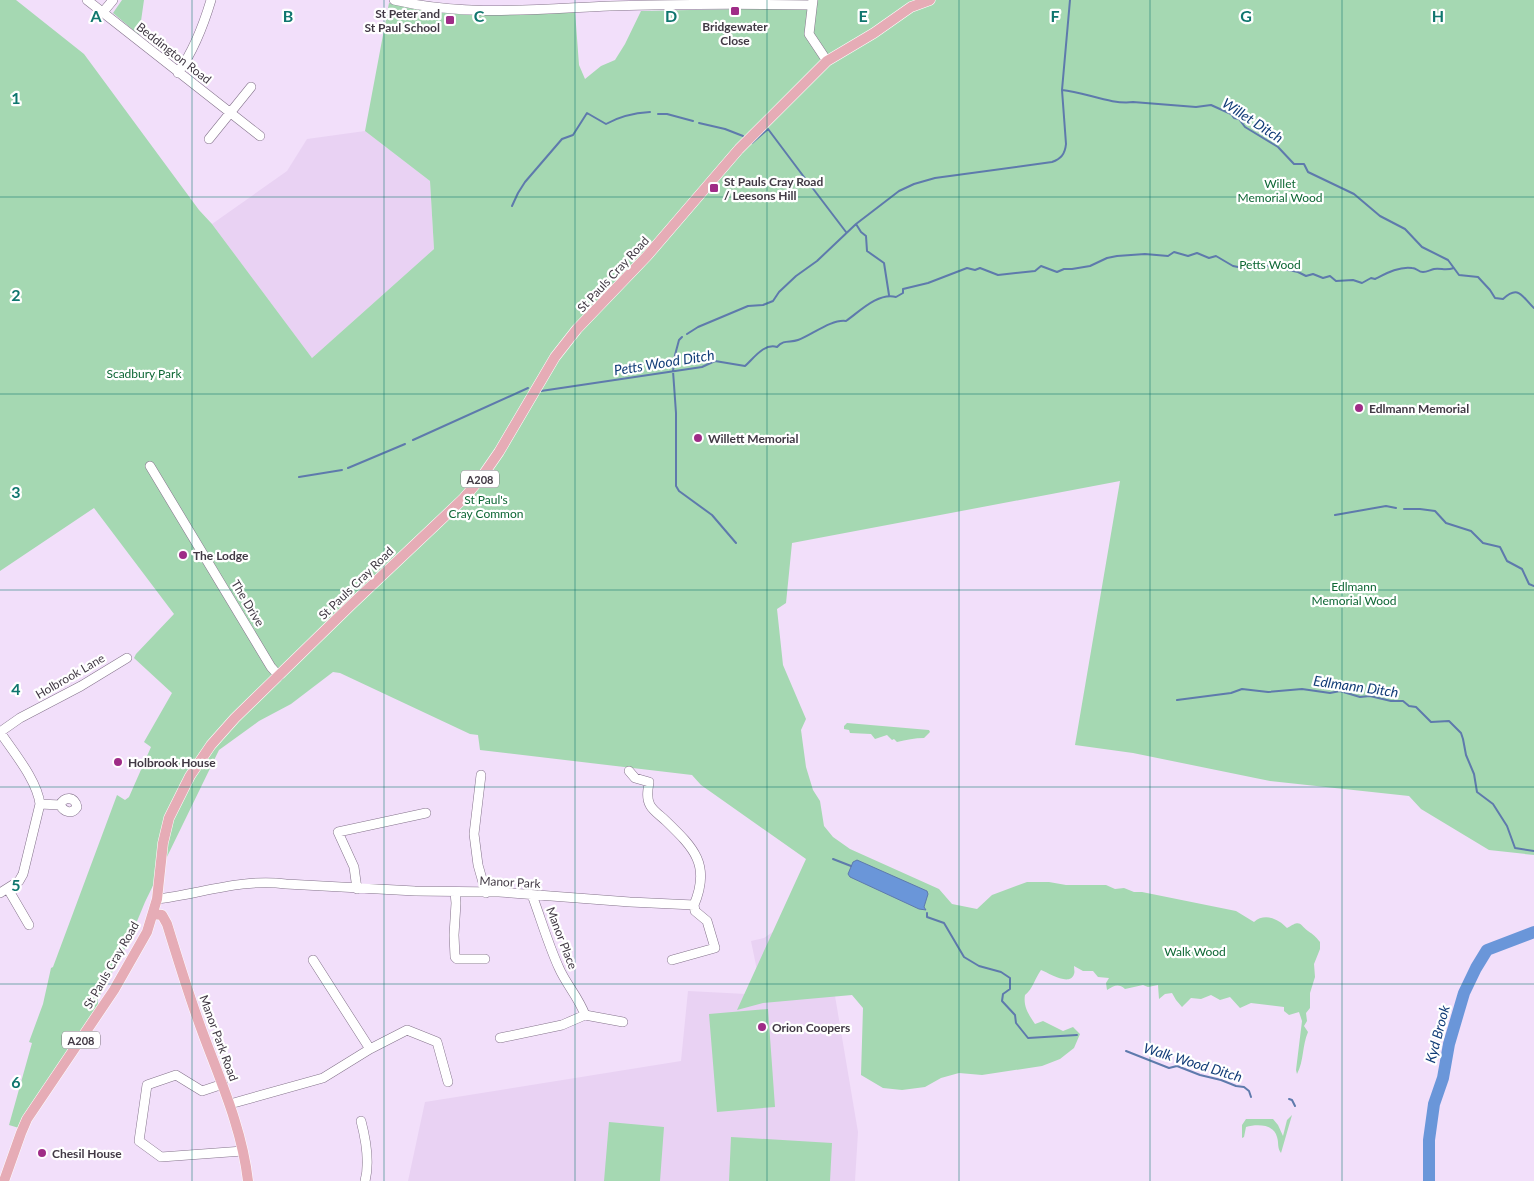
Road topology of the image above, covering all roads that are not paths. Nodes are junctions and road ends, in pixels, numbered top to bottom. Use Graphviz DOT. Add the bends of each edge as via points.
graph roads {
  1 [pos="87,0"];
  2 [pos="113,0"];
  3 [pos="211,0"];
  4 [pos="394,0"];
  5 [pos="930,0"];
  6 [pos="690,2"];
  7 [pos="812,2"];
  8 [pos="103,12"];
  9 [pos="827,61"];
  10 [pos="178,73"];
  11 [pos="251,87"];
  12 [pos="231,113"];
  13 [pos="260,136"];
  14 [pos="209,139"];
  15 [pos="150,466"];
  16 [pos="128,658"];
  17 [pos="279,676"];
  18 [pos="0,732"];
  19 [pos="629,771"];
  20 [pos="480,775"];
  21 [pos="40,804"];
  22 [pos="60,805"];
  23 [pos="426,813"];
  24 [pos="357,889"];
  25 [pos="4,891"];
  26 [pos="455,892"];
  27 [pos="486,893"];
  28 [pos="532,895"];
  29 [pos="157,899"];
  30 [pos="694,905"];
  31 [pos="153,914"];
  32 [pos="29,924"];
  33 [pos="485,959"];
  34 [pos="313,960"];
  35 [pos="672,960"];
  36 [pos="585,1015"];
  37 [pos="623,1022"];
  38 [pos="500,1038"];
  39 [pos="370,1049"];
  40 [pos="448,1082"];
  41 [pos="223,1084"];
  42 [pos="230,1104"];
  43 [pos="361,1121"];
  44 [pos="243,1151"];
  45 [pos="4,1181"];
  46 [pos="248,1181"];
  47 [pos="365,1181"];
  1 -- 8 [label="street, Beddington Road"];
  2 -- 8 [label="street"];
  3 -- 10 [label="street" via="198,40"];
  4 -- 6 [label="street" via="438,8 496,12"];
  5 -- 9 [label="main road, A208" via="910,7"];
  6 -- 7 [label="street"];
  7 -- 9 [label="street" via="809,34"];
  8 -- 10 [label="street, Beddington Road"];
  9 -- 17 [label="main road, St Pauls Cray Road / A208" via="739,149 647,256 577,329 555,357 499,452 469,492"];
  10 -- 12 [label="street, Beddington Road"];
  11 -- 12 [label="street"];
  12 -- 13 [label="street, Beddington Road"];
  12 -- 14 [label="street"];
  15 -- 17 [label="street, The Drive"];
  16 -- 18 [label="street, Holbrook Lane"];
  17 -- 29 [label="main road, St Pauls Cray Road / A208" via="210,745 181,792 169,818"];
  18 -- 21 [label="street" via="34,784"];
  19 -- 30 [label="street" via="635,778 649,782 650,806 693,849 700,864 701,879"];
  20 -- 27 [label="street" via="474,834"];
  21 -- 22 [label="street"];
  21 -- 25 [label="street" via="23,874 19,881"];
  23 -- 24 [label="street" via="338,832 354,867"];
  24 -- 26 [label="street, Manor Park"];
  24 -- 29 [label="street, Manor Park" via="268,882"];
  25 -- 32 [label="street"];
  26 -- 27 [label="street, Manor Park"];
  26 -- 33 [label="street" via="455,957"];
  27 -- 28 [label="street, Manor Park"];
  28 -- 30 [label="street, Manor Park"];
  28 -- 36 [label="street, Manor Place" via="558,966"];
  29 -- 31 [label="main road, St Pauls Cray Road / A208"];
  30 -- 35 [label="street" via="695,911 710,926 715,948"];
  31 -- 41 [label="main road, Manor Park Road" via="162,915 167,924 192,1004"];
  31 -- 45 [label="main road, St Pauls Cray Road / A208" via="147,932 114,990 27,1119"];
  34 -- 39 [label="street"];
  36 -- 37 [label="street"];
  36 -- 38 [label="street" via="562,1025"];
  39 -- 40 [label="street" via="407,1030 437,1042"];
  39 -- 42 [label="street" via="324,1078"];
  41 -- 42 [label="main road, Manor Park Road"];
  41 -- 44 [label="street" via="202,1091 176,1075 147,1085 139,1142 161,1157"];
  42 -- 44 [label="main road, Manor Park Road"];
  43 -- 47 [label="street" via="367,1154"];
  44 -- 46 [label="main road, Manor Park Road"];
}
